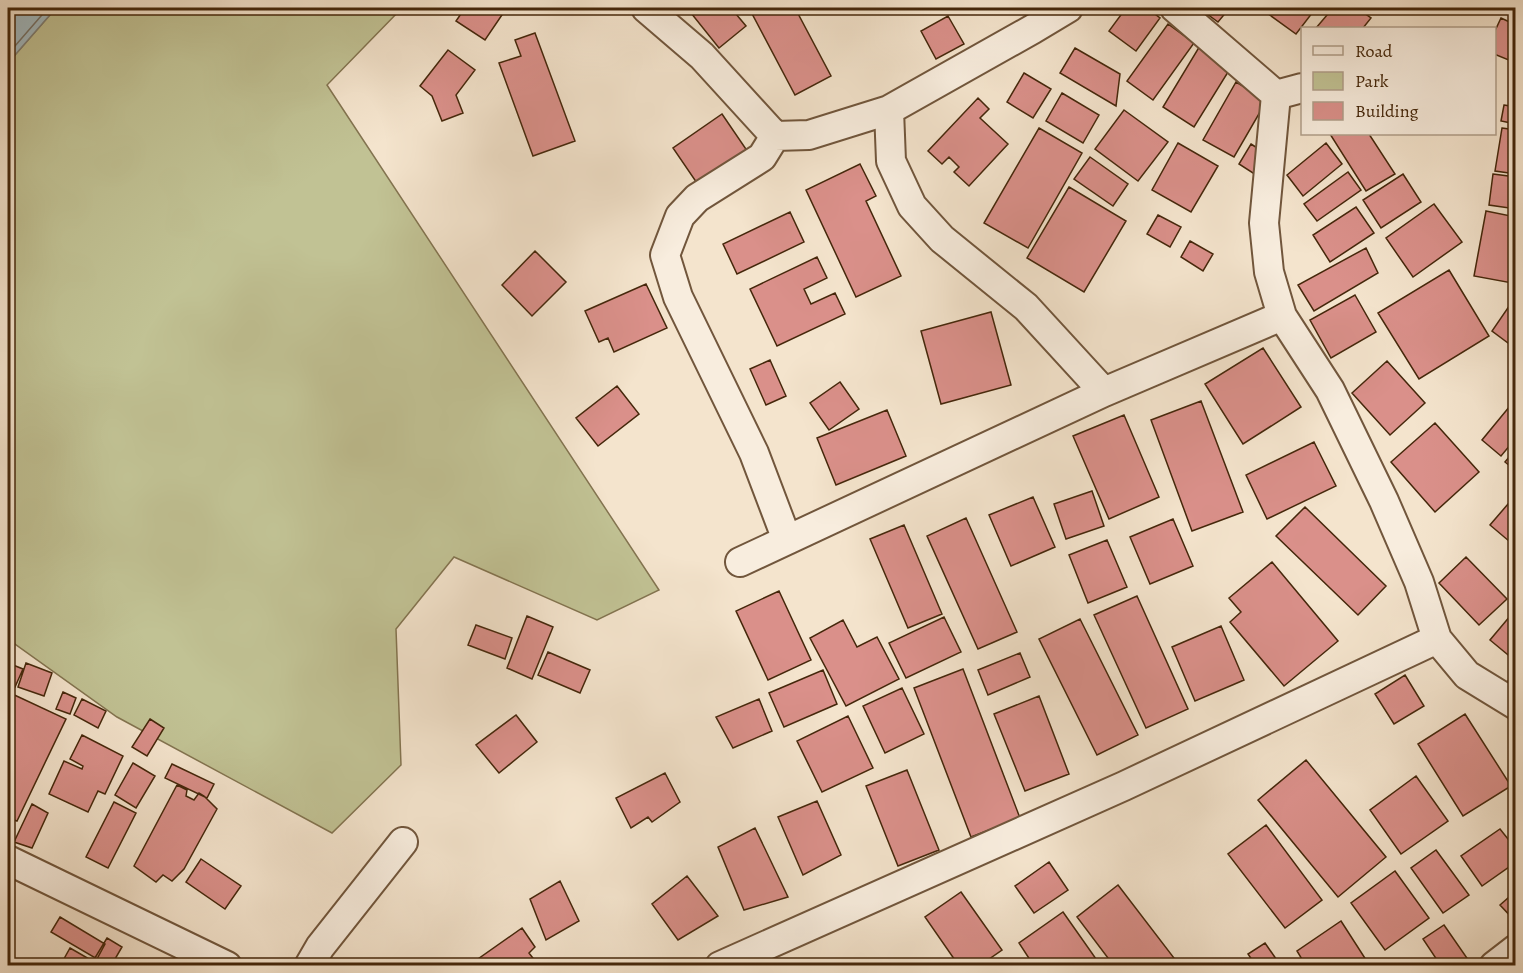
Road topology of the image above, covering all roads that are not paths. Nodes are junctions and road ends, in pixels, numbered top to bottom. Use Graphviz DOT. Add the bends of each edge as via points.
graph roads {
  1 [pos="646,8"];
  2 [pos="1068,8"];
  3 [pos="1175,8"];
  4 [pos="1289,92"];
  5 [pos="889,110"];
  6 [pos="775,136"];
  7 [pos="1282,316"];
  8 [pos="1104,392"];
  9 [pos="788,540"];
  10 [pos="740,562"];
  11 [pos="1437,639"];
  12 [pos="1515,705"];
  13 [pos="403,842"];
  14 [pos="8,860"];
  15 [pos="1515,949"];
  16 [pos="227,966"];
  17 [pos="309,966"];
  18 [pos="720,966"];
  19 [pos="1494,966"];
  1 -- 6 [label="street" via="702,56"];
  2 -- 5 [label="street"];
  3 -- 4 [label="street"];
  4 -- 7 [label="street" via="1264,223 1269,272"];
  5 -- 6 [label="street" via="809,135"];
  5 -- 8 [label="street" via="891,161 912,206 942,239 1026,307"];
  6 -- 9 [label="street" via="762,157 697,198 680,216 665,255 678,297 753,453"];
  7 -- 8 [label="street"];
  7 -- 11 [label="street" via="1330,390 1384,501 1419,582"];
  8 -- 9 [label="street"];
  9 -- 10 [label="street"];
  11 -- 12 [label="street" via="1467,675"];
  11 -- 18 [label="street" via="1124,786"];
  13 -- 17 [label="street"];
  14 -- 16 [label="street"];
  15 -- 19 [label="street"];
}
